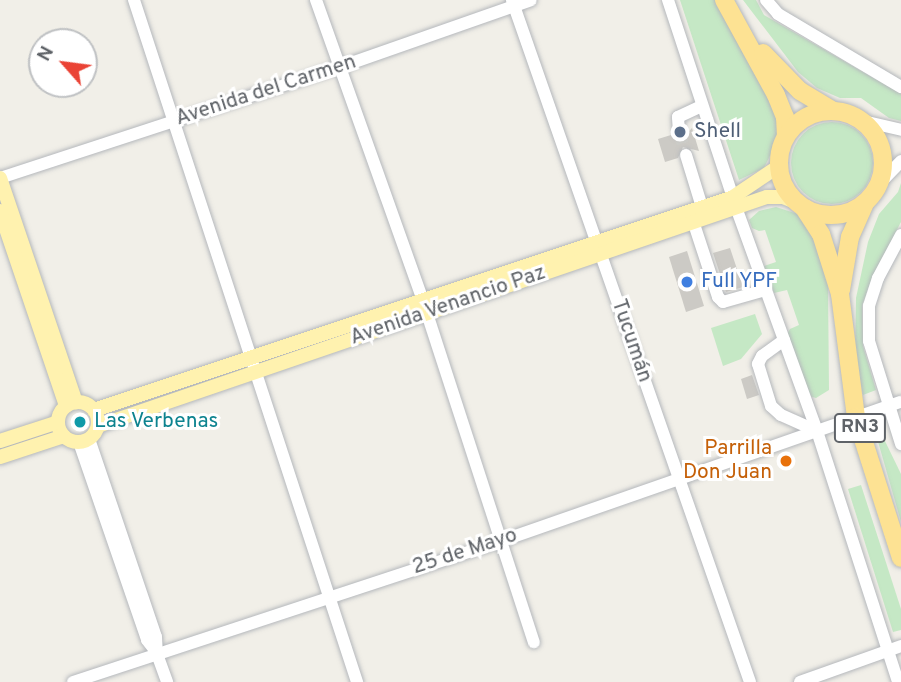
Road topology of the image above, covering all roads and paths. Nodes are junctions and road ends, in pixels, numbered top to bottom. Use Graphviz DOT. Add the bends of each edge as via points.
graph roads {
  1 [pos="134,0"];
  2 [pos="316,0"];
  3 [pos="531,0"];
  4 [pos="668,0"];
  5 [pos="724,0"];
  6 [pos="766,0"];
  7 [pos="513,3"];
  8 [pos="740,25"];
  9 [pos="340,67"];
  10 [pos="901,87"];
  11 [pos="702,106"];
  12 [pos="832,110"];
  13 [pos="174,121"];
  14 [pos="863,121"];
  15 [pos="901,130"];
  16 [pos="679,132"];
  17 [pos="786,136"];
  18 [pos="686,155"];
  19 [pos="901,161"];
  20 [pos="779,166"];
  21 [pos="0,178"];
  22 [pos="879,184"];
  23 [pos="866,202"];
  24 [pos="735,204"];
  25 [pos="801,206"];
  26 [pos="702,207"];
  27 [pos="0,211"];
  28 [pos="694,224"];
  29 [pos="901,234"];
  30 [pos="599,248"];
  31 [pos="765,290"];
  32 [pos="840,294"];
  33 [pos="425,305"];
  34 [pos="784,340"];
  35 [pos="253,364"];
  36 [pos="71,404"];
  37 [pos="895,404"];
  38 [pos="94,410"];
  39 [pos="856,418"];
  40 [pos="58,422"];
  41 [pos="98,426"];
  42 [pos="817,432"];
  43 [pos="64,436"];
  44 [pos="0,441"];
  45 [pos="84,441"];
  46 [pos="901,444"];
  47 [pos="0,457"];
  48 [pos="680,480"];
  49 [pos="501,541"];
  50 [pos="901,558"];
  51 [pos="328,596"];
  52 [pos="534,642"];
  53 [pos="901,646"];
  54 [pos="887,652"];
  55 [pos="157,654"];
  56 [pos="73,682"];
  57 [pos="166,682"];
  58 [pos="357,682"];
  59 [pos="750,682"];
  60 [pos="800,682"];
  61 [pos="898,682"];
  1 -- 13 [label="street"];
  2 -- 9 [label="street"];
  3 -- 7 [label="street, Avenida del Carmen"];
  4 -- 11 [label="street"];
  5 -- 8 [label="highway"];
  6 -- 10 [label="street" via="778,14"];
  7 -- 9 [label="street, Avenida del Carmen"];
  7 -- 30 [label="street, Tucumán"];
  8 -- 12 [label="highway" via="776,69 800,91"];
  8 -- 17 [label="highway" via="776,95 785,117"];
  9 -- 13 [label="street, Avenida del Carmen"];
  9 -- 33 [label="street"];
  11 -- 16 [label="street" via="678,117"];
  11 -- 24 [label="street"];
  12 -- 14 [label="highway"];
  12 -- 17 [label="highway" via="806,117"];
  13 -- 21 [label="street, Avenida del Carmen"];
  13 -- 35 [label="street"];
  14 -- 15 [label="street"];
  14 -- 22 [label="highway" via="873,131 883,157"];
  17 -- 20 [label="highway"];
  18 -- 26 [label="street"];
  19 -- 22 [label="street"];
  20 -- 24 [label="main road, Avenida Venancio Paz"];
  20 -- 25 [label="highway, RN3" via="784,187"];
  21 -- 36 [label="main road"];
  22 -- 23 [label="highway, RN3"];
  23 -- 25 [label="highway" via="836,215"];
  23 -- 32 [label="highway, RN3" via="850,237"];
  24 -- 25 [label="main road, Avenida Venancio Paz" via="775,196"];
  24 -- 26 [label="main road, Avenida Venancio Paz"];
  24 -- 28 [label="main road, Avenida Venancio Paz"];
  24 -- 31 [label="street"];
  25 -- 32 [label="highway, RN3" via="821,234"];
  26 -- 30 [label="main road, Avenida Venancio Paz"];
  27 -- 36 [label="main road"];
  28 -- 30 [label="main road, Avenida Venancio Paz"];
  28 -- 31 [label="street" via="718,298 728,302"];
  29 -- 37 [label="street" via="869,306 869,341"];
  30 -- 33 [label="main road, Avenida Venancio Paz"];
  30 -- 48 [label="street, Tucumán"];
  31 -- 34 [label="street"];
  32 -- 39 [label="highway, RN3"];
  33 -- 35 [label="main road, Avenida Venancio Paz"];
  33 -- 49 [label="street"];
  34 -- 42 [label="street"];
  34 -- 42 [label="street" via="762,356 758,365 771,405 781,415"];
  35 -- 38 [label="main road, Avenida Venancio Paz"];
  35 -- 41 [label="main road, Avenida Venancio Paz"];
  35 -- 51 [label="street"];
  36 -- 38 [label="main road" via="86,403"];
  36 -- 40 [label="main road"];
  37 -- 39 [label="street, 25 de Mayo"];
  37 -- 46 [label="street"];
  38 -- 41 [label="main road"];
  39 -- 42 [label="street, 25 de Mayo"];
  39 -- 50 [label="highway, RN3"];
  40 -- 43 [label="main road"];
  40 -- 44 [label="main road"];
  41 -- 45 [label="main road"];
  42 -- 48 [label="street, 25 de Mayo"];
  42 -- 54 [label="street"];
  43 -- 45 [label="main road"];
  43 -- 47 [label="main road"];
  45 -- 55 [label="street" via="147,640"];
  48 -- 49 [label="street, 25 de Mayo"];
  48 -- 59 [label="street, Tucumán"];
  49 -- 51 [label="street, 25 de Mayo"];
  49 -- 52 [label="street"];
  51 -- 55 [label="street, 25 de Mayo"];
  51 -- 58 [label="street"];
  53 -- 54 [label="street"];
  54 -- 60 [label="street"];
  54 -- 61 [label="street"];
  55 -- 56 [label="street, 25 de Mayo"];
  55 -- 57 [label="street"];
}
